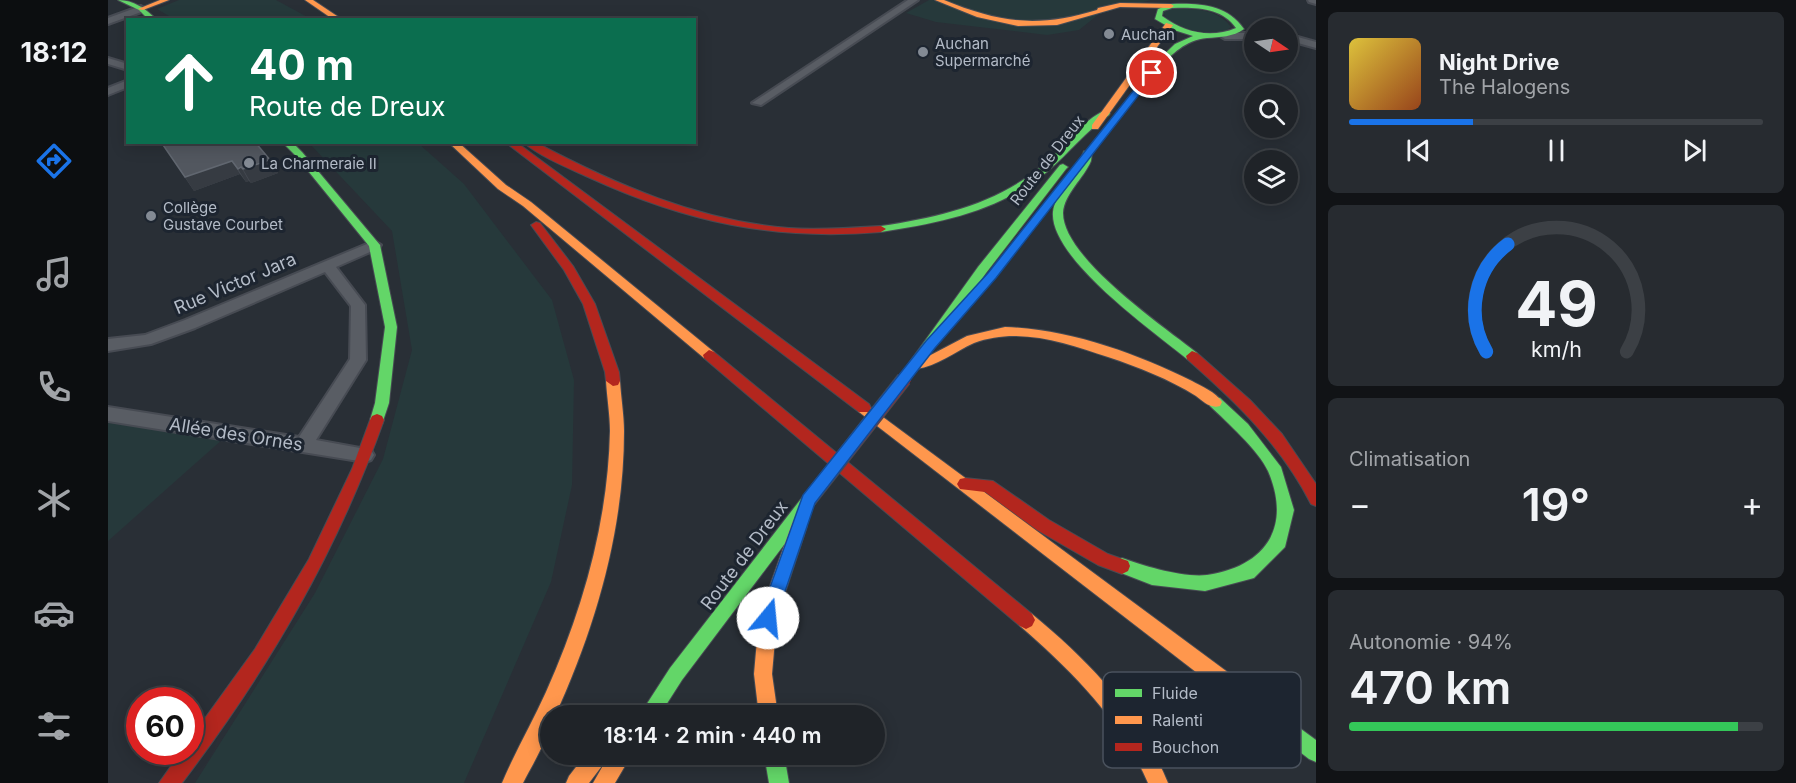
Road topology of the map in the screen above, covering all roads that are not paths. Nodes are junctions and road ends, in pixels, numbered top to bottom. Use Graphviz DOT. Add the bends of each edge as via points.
graph roads {
  1 [pos="166,0"];
  2 [pos="308,0"];
  3 [pos="914,0"];
  4 [pos="938,0"];
  5 [pos="1200,0"];
  6 [pos="1225,0"];
  7 [pos="137,4"];
  8 [pos="1177,6"];
  9 [pos="1100,11"];
  10 [pos="1230,17"];
  11 [pos="152,18"];
  12 [pos="337,18"];
  13 [pos="108,19"];
  14 [pos="1164,22"];
  15 [pos="1244,22"];
  16 [pos="1206,36"];
  17 [pos="1226,36"];
  18 [pos="1244,36"];
  19 [pos="1298,42"];
  20 [pos="1316,46"];
  21 [pos="108,61"];
  22 [pos="126,66"];
  23 [pos="126,84"];
  24 [pos="108,92"];
  25 [pos="757,103"];
  26 [pos="1106,113"];
  27 [pos="288,144"];
  28 [pos="454,144"];
  29 [pos="512,144"];
  30 [pos="530,144"];
  31 [pos="1088,153"];
  32 [pos="502,186"];
  33 [pos="374,244"];
  34 [pos="327,265"];
  35 [pos="931,344"];
  36 [pos="108,345"];
  37 [pos="916,364"];
  38 [pos="108,414"];
  39 [pos="303,445"];
  40 [pos="365,455"];
  41 [pos="965,484"];
  42 [pos="1316,499"];
  43 [pos="808,500"];
  44 [pos="1210,672"];
  45 [pos="1103,694"];
  46 [pos="649,705"];
  47 [pos="767,705"];
  48 [pos="1301,742"];
  49 [pos="1316,753"];
  50 [pos="590,765"];
  51 [pos="603,765"];
  52 [pos="615,765"];
  53 [pos="776,765"];
  54 [pos="1154,768"];
  55 [pos="169,783"];
  56 [pos="512,783"];
  57 [pos="576,783"];
  58 [pos="603,783"];
  59 [pos="779,783"];
  60 [pos="1158,783"];
  1 -- 7 [label="main road"];
  2 -- 12 [label="main road"];
  3 -- 25 [label="street"];
  4 -- 9 [label="main road" via="984,18 1025,24 1068,23"];
  5 -- 8 [label="main road"];
  6 -- 10 [label="main road" via="1221,6"];
  7 -- 11 [label="main road"];
  7 -- 13 [label="street"];
  8 -- 9 [label="main road" via="1114,5"];
  8 -- 10 [label="main road" via="1205,8"];
  8 -- 14 [label="main road, Route de Dreux" via="1159,11"];
  9 -- 14 [label="main road" via="1136,11"];
  10 -- 15 [label="street"];
  10 -- 17 [label="main road" via="1240,24 1240,29"];
  14 -- 16 [label="main road"];
  14 -- 26 [label="main road, Route de Dreux"];
  16 -- 17 [label="main road"];
  16 -- 31 [label="main road, Route de Dreux" via="1191,37 1170,50"];
  17 -- 18 [label="street"];
  19 -- 20 [label="street"];
  21 -- 22 [label="street"];
  23 -- 24 [label="street"];
  26 -- 30 [label="main road" via="1092,121 1036,176 996,200 947,218 886,230 817,232 747,225 694,214 601,181"];
  26 -- 35 [label="main road, Route de Dreux" via="982,270"];
  27 -- 33 [label="main road"];
  28 -- 32 [label="main road"];
  29 -- 41 [label="main road"];
  31 -- 35 [label="main road, Route de Dreux" via="992,275"];
  31 -- 42 [label="main road" via="1088,162 1064,192 1056,210 1073,253 1271,428 1307,477"];
  32 -- 45 [label="main road" via="1070,656"];
  32 -- 56 [label="main road" via="575,276 596,318 610,365 616,408 610,525 595,584 565,675"];
  33 -- 34 [label="street, Rue Victor Jara"];
  33 -- 40 [label="main road" via="391,327 382,403"];
  34 -- 36 [label="street, Rue Victor Jara" via="190,324 146,340"];
  34 -- 39 [label="street" via="358,305 358,360"];
  35 -- 37 [label="main road, Route de Dreux"];
  37 -- 41 [label="main road" via="933,362 972,339 1005,331 1076,343 1168,374 1213,400 1243,428 1274,467 1286,510 1279,542 1248,572 1205,583 1152,577 1104,560 1043,525 988,486"];
  37 -- 43 [label="main road, Route de Dreux, bridge"];
  38 -- 39 [label="street, Allée des Ornés"];
  39 -- 40 [label="street, Allée des Ornés"];
  40 -- 55 [label="main road" via="336,525 297,599 208,734"];
  41 -- 44 [label="main road"];
  43 -- 46 [label="main road, Route de Dreux"];
  43 -- 47 [label="main road" via="768,618 763,674"];
  48 -- 49 [label="main road"];
  50 -- 57 [label="main road"];
  51 -- 58 [label="main road"];
  52 -- 58 [label="main road"];
  53 -- 59 [label="main road"];
  54 -- 60 [label="main road"];
}
